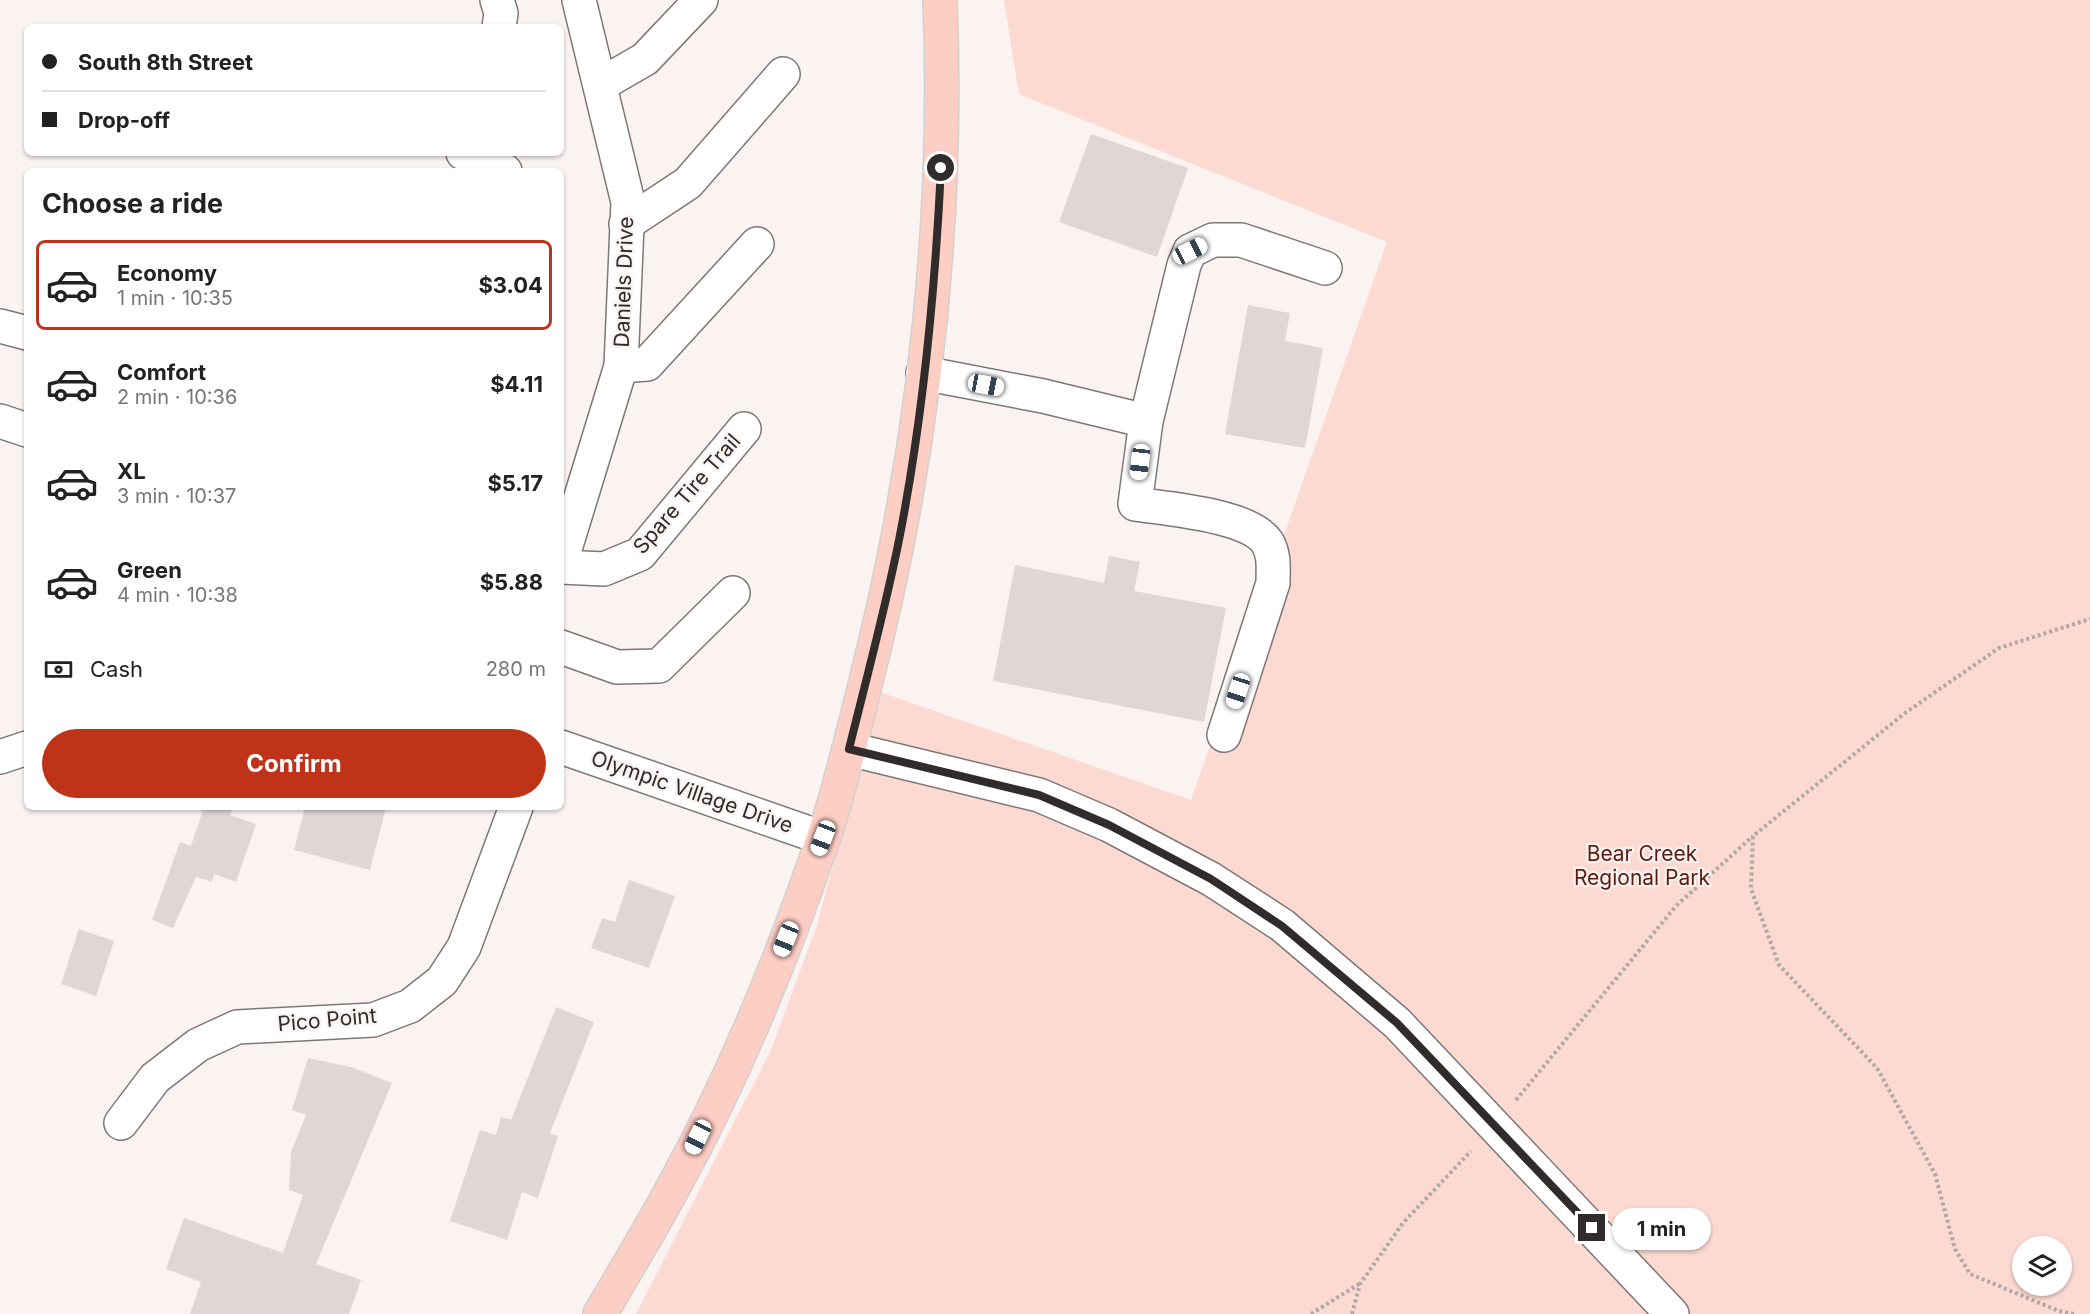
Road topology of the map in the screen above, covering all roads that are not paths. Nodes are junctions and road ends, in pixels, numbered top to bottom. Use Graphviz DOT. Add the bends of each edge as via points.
graph roads {
  1 [pos="497,0"];
  2 [pos="579,0"];
  3 [pos="701,0"];
  4 [pos="940,0"];
  5 [pos="499,24"];
  6 [pos="783,74"];
  7 [pos="600,85"];
  8 [pos="469,156"];
  9 [pos="498,168"];
  10 [pos="626,224"];
  11 [pos="757,244"];
  12 [pos="1325,268"];
  13 [pos="0,326"];
  14 [pos="24,332"];
  15 [pos="621,366"];
  16 [pos="923,373"];
  17 [pos="0,421"];
  18 [pos="1146,421"];
  19 [pos="24,429"];
  20 [pos="744,429"];
  21 [pos="564,552"];
  22 [pos="564,567"];
  23 [pos="733,594"];
  24 [pos="564,648"];
  25 [pos="1224,735"];
  26 [pos="564,748"];
  27 [pos="24,749"];
  28 [pos="849,749"];
  29 [pos="0,757"];
  30 [pos="515,810"];
  31 [pos="823,838"];
  32 [pos="121,1123"];
  33 [pos="600,1314"];
  34 [pos="1672,1314"];
  1 -- 5 [label="street"];
  2 -- 7 [label="street, Daniels Drive"];
  3 -- 7 [label="street" via="645,59"];
  4 -- 16 [label="main road" via="943,122 937,249"];
  6 -- 10 [label="street" via="688,183"];
  7 -- 10 [label="street, Daniels Drive" via="623,174 628,202"];
  8 -- 9 [label="street"];
  10 -- 15 [label="street, Daniels Drive"];
  11 -- 15 [label="street" via="647,364"];
  12 -- 18 [label="street" via="1241,240 1213,240 1190,251"];
  13 -- 14 [label="street"];
  15 -- 21 [label="street, Daniels Drive"];
  16 -- 18 [label="street"];
  16 -- 28 [label="main road" via="899,538"];
  17 -- 19 [label="street"];
  18 -- 25 [label="street" via="1136,504 1236,521 1255,530 1274,557 1274,583"];
  20 -- 22 [label="street, Spare Tire Trail" via="640,554 604,569"];
  23 -- 24 [label="street" via="659,666 617,667"];
  26 -- 31 [label="street, Olympic Village Drive"];
  27 -- 29 [label="street"];
  28 -- 31 [label="main road"];
  28 -- 34 [label="street" via="1039,795 1109,825 1211,879 1282,926 1397,1023"];
  30 -- 32 [label="street, Pico Point" via="464,947 442,981 410,1006 373,1020 237,1027 198,1045 155,1078"];
  31 -- 33 [label="main road" via="739,1052 677,1180"];
}
